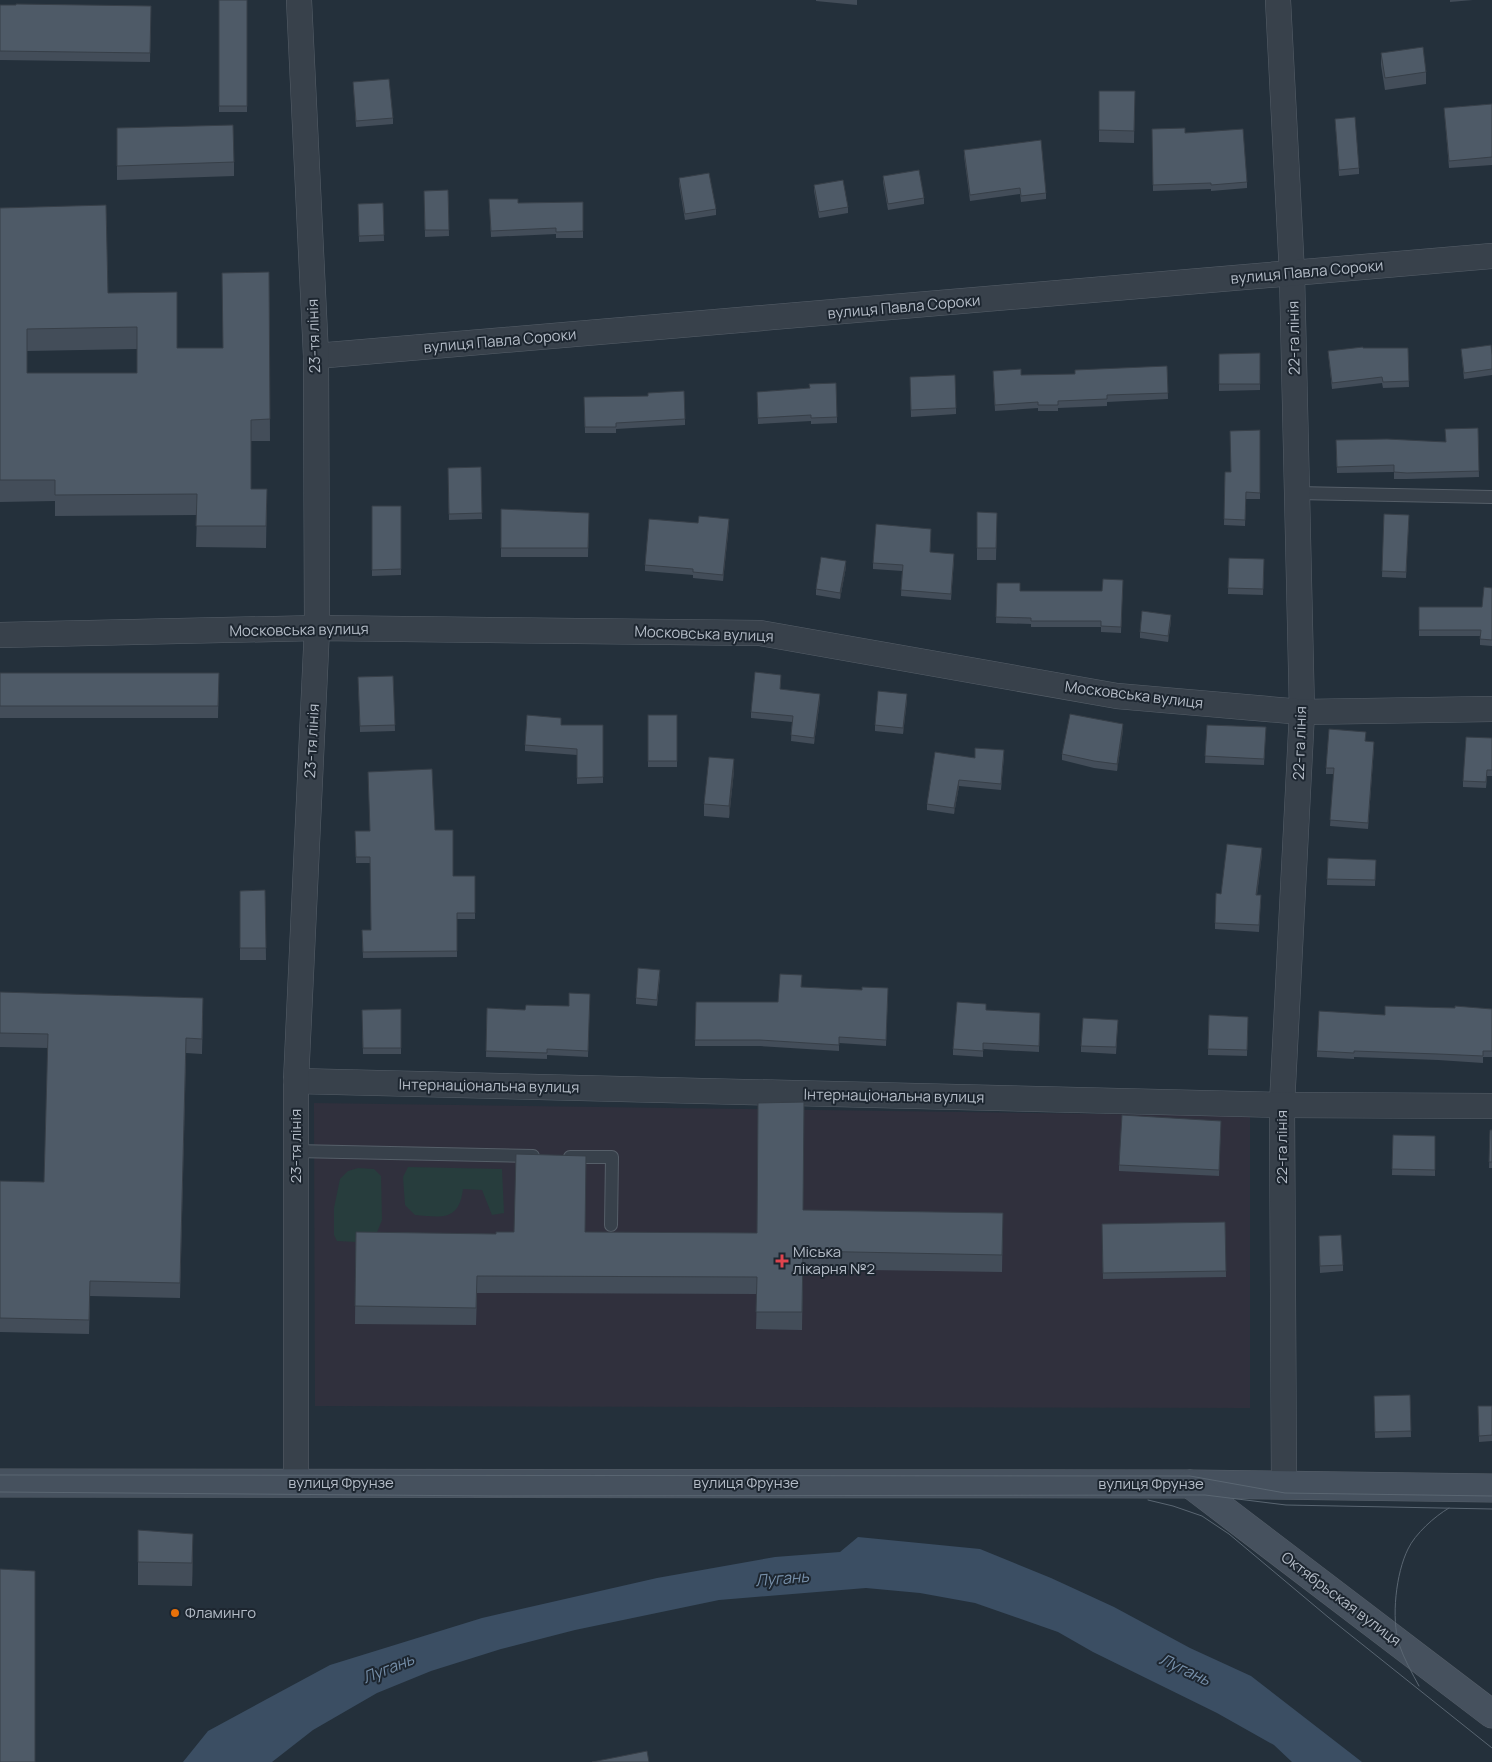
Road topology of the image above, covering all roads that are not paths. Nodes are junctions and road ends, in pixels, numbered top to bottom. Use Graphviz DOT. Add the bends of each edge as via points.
graph roads {
  1 [pos="299,0"];
  2 [pos="1278,0"];
  3 [pos="1492,256"];
  4 [pos="1292,274"];
  5 [pos="316,356"];
  6 [pos="1297,492"];
  7 [pos="1492,497"];
  8 [pos="317,628"];
  9 [pos="0,635"];
  10 [pos="1492,709"];
  11 [pos="1302,712"];
  12 [pos="296,1082"];
  13 [pos="1282,1105"];
  14 [pos="1492,1106"];
  15 [pos="296,1151"];
  16 [pos="611,1225"];
  17 [pos="0,1482"];
  18 [pos="296,1482"];
  19 [pos="1190,1484"];
  20 [pos="1284,1485"];
  21 [pos="1492,1488"];
  22 [pos="1492,1714"];
  1 -- 5 [label="street, 23-тя лінія"];
  2 -- 4 [label="street, 22-га лінія"];
  3 -- 4 [label="street, вулиця Павла Сороки"];
  4 -- 5 [label="street, вулиця Павла Сороки"];
  4 -- 6 [label="street, 22-га лінія"];
  5 -- 8 [label="street, 23-тя лінія"];
  6 -- 7 [label="lane"];
  6 -- 11 [label="street, 22-га лінія"];
  8 -- 9 [label="street, Московська вулиця"];
  8 -- 11 [label="street, Московська вулиця" via="760,633 1117,696"];
  8 -- 12 [label="street, 23-тя лінія"];
  10 -- 11 [label="street, Московська вулиця"];
  11 -- 13 [label="street, 22-га лінія"];
  12 -- 13 [label="street, Інтернаціональна вулиця"];
  12 -- 15 [label="street, 23-тя лінія"];
  13 -- 14 [label="street, Інтернаціональна вулиця"];
  13 -- 20 [label="street, 22-га лінія"];
  15 -- 16 [label="lane" via="612,1158"];
  15 -- 18 [label="street, 23-тя лінія"];
  17 -- 18 [label="street, вулиця Фрунзе"];
  18 -- 19 [label="street, вулиця Фрунзе"];
  19 -- 20 [label="street, вулиця Фрунзе"];
  19 -- 22 [label="street, Октябрьская вулиця"];
  20 -- 21 [label="street, вулиця Фрунзе"];
}
